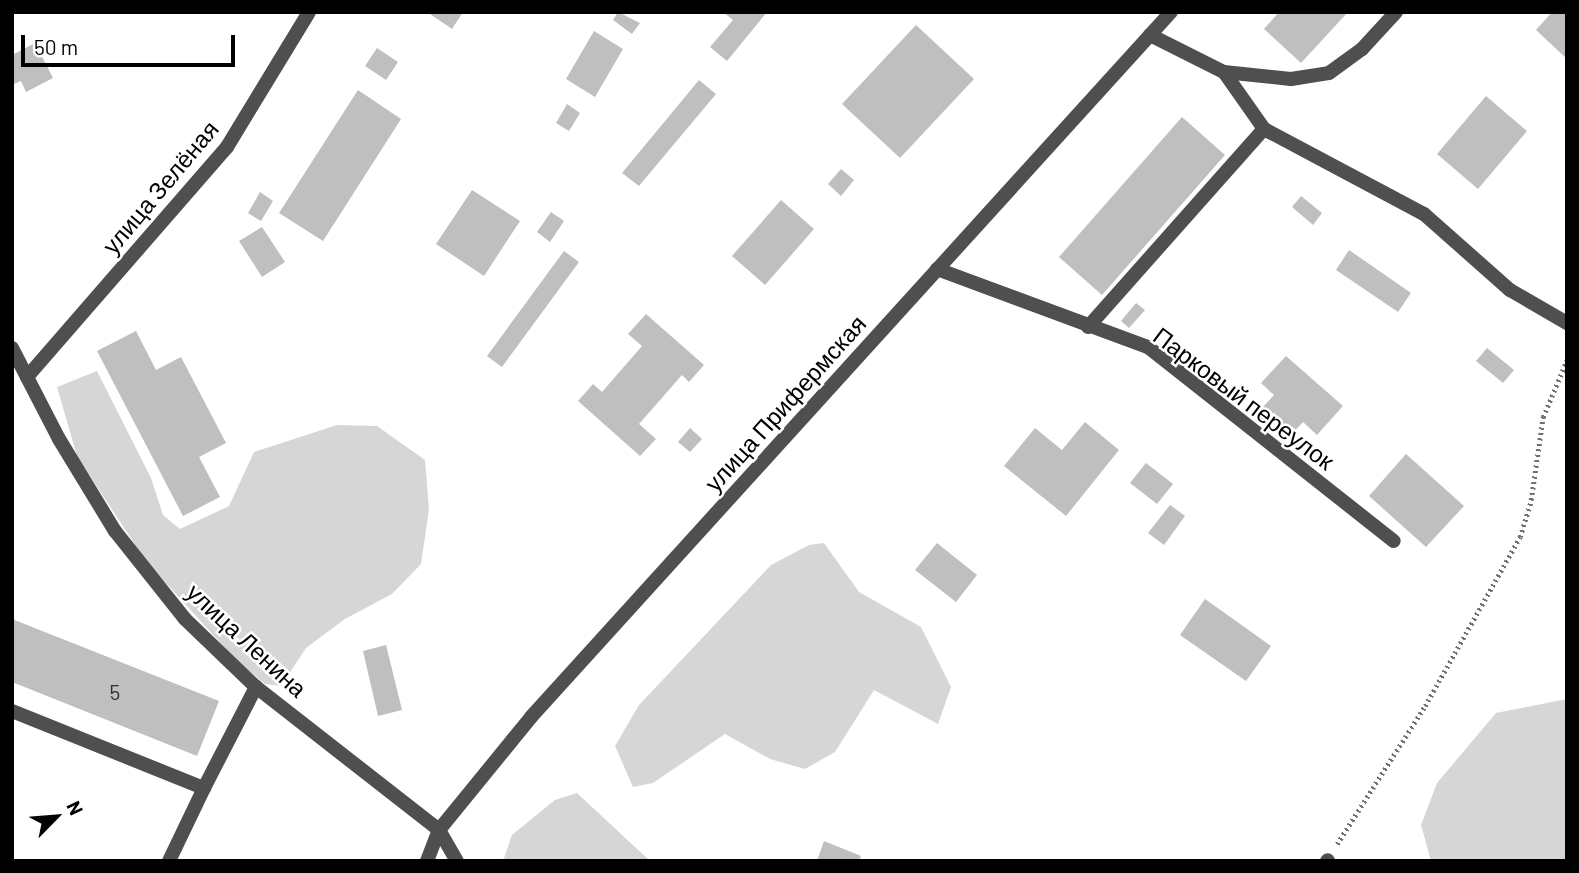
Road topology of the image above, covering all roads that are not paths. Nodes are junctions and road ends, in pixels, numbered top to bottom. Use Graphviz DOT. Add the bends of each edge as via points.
graph roads {
  1 [pos="309,12"];
  2 [pos="1171,12"];
  3 [pos="1396,12"];
  4 [pos="1150,35"];
  5 [pos="1224,72"];
  6 [pos="1264,129"];
  7 [pos="937,269"];
  8 [pos="1567,323"];
  9 [pos="1088,327"];
  10 [pos="12,348"];
  11 [pos="27,377"];
  12 [pos="1394,541"];
  13 [pos="256,687"];
  14 [pos="12,711"];
  15 [pos="204,788"];
  16 [pos="439,830"];
  17 [pos="169,861"];
  18 [pos="427,861"];
  19 [pos="457,861"];
  1 -- 11 [label="street, улица Зелёная" via="226,147"];
  2 -- 4 [label="street, улица Прифермская"];
  3 -- 5 [label="street" via="1362,49 1329,73 1264,80"];
  4 -- 5 [label="street"];
  4 -- 7 [label="street, улица Прифермская"];
  5 -- 6 [label="street"];
  6 -- 8 [label="street" via="1424,214 1510,290"];
  6 -- 9 [label="street"];
  7 -- 9 [label="street, Парковый переулок"];
  7 -- 16 [label="street, улица Прифермская" via="531,717"];
  9 -- 12 [label="street, Парковый переулок" via="1148,347"];
  10 -- 11 [label="street, улица Ленина"];
  11 -- 13 [label="street, улица Ленина" via="115,531 185,619"];
  13 -- 15 [label="street"];
  13 -- 16 [label="street, улица Ленина"];
  14 -- 15 [label="street"];
  15 -- 17 [label="street"];
  16 -- 18 [label="street, улица Прифермская"];
  16 -- 19 [label="street, улица Ленина"];
}
